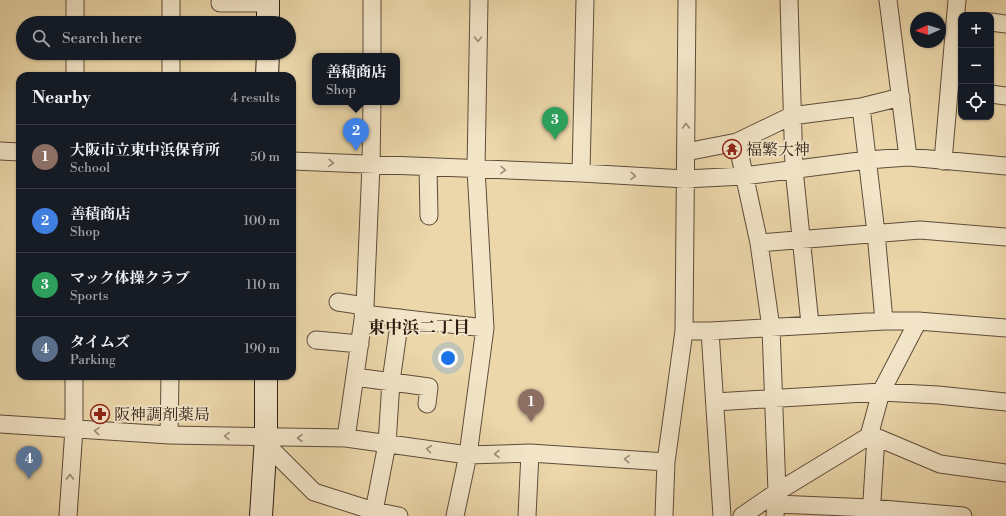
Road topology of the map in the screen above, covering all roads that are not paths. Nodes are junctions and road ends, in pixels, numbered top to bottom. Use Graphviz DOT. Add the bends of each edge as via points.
graph roads {
  1 [pos="75,0"];
  2 [pos="171,0"];
  3 [pos="372,0"];
  4 [pos="479,0"];
  5 [pos="585,0"];
  6 [pos="686,0"];
  7 [pos="789,0"];
  8 [pos="888,0"];
  9 [pos="957,0"];
  10 [pos="220,3"];
  11 [pos="268,9"];
  12 [pos="75,16"];
  13 [pos="171,16"];
  14 [pos="958,18"];
  15 [pos="994,22"];
  16 [pos="1006,24"];
  17 [pos="372,53"];
  18 [pos="75,60"];
  19 [pos="171,60"];
  20 [pos="268,60"];
  21 [pos="75,72"];
  22 [pos="171,72"];
  23 [pos="267,72"];
  24 [pos="955,88"];
  25 [pos="994,94"];
  26 [pos="1006,96"];
  27 [pos="901,97"];
  28 [pos="372,105"];
  29 [pos="861,107"];
  30 [pos="791,116"];
  31 [pos="737,142"];
  32 [pos="0,151"];
  33 [pos="16,152"];
  34 [pos="686,152"];
  35 [pos="908,157"];
  36 [pos="867,160"];
  37 [pos="296,161"];
  38 [pos="943,161"];
  39 [pos="371,165"];
  40 [pos="1006,166"];
  41 [pos="428,167"];
  42 [pos="476,169"];
  43 [pos="794,169"];
  44 [pos="581,173"];
  45 [pos="744,176"];
  46 [pos="684,179"];
  47 [pos="429,216"];
  48 [pos="876,233"];
  49 [pos="1006,237"];
  50 [pos="801,239"];
  51 [pos="759,243"];
  52 [pos="338,302"];
  53 [pos="364,310"];
  54 [pos="400,318"];
  55 [pos="884,321"];
  56 [pos="918,321"];
  57 [pos="810,324"];
  58 [pos="485,328"];
  59 [pos="771,328"];
  60 [pos="1006,328"];
  61 [pos="684,331"];
  62 [pos="710,331"];
  63 [pos="316,340"];
  64 [pos="360,344"];
  65 [pos="355,377"];
  66 [pos="74,380"];
  67 [pos="170,380"];
  68 [pos="266,380"];
  69 [pos="391,381"];
  70 [pos="880,392"];
  71 [pos="774,398"];
  72 [pos="715,402"];
  73 [pos="1006,402"];
  74 [pos="427,404"];
  75 [pos="0,424"];
  76 [pos="74,429"];
  77 [pos="169,435"];
  78 [pos="873,437"];
  79 [pos="346,438"];
  80 [pos="265,440"];
  81 [pos="387,444"];
  82 [pos="530,453"];
  83 [pos="468,455"];
  84 [pos="666,462"];
  85 [pos="1006,473"];
  86 [pos="776,504"];
  87 [pos="374,511"];
  88 [pos="871,512"];
  89 [pos="68,516"];
  90 [pos="261,516"];
  91 [pos="399,516"];
  92 [pos="455,516"];
  93 [pos="527,516"];
  94 [pos="664,516"];
  95 [pos="722,516"];
  96 [pos="742,516"];
  97 [pos="962,516"];
  1 -- 12 [label="street"];
  2 -- 13 [label="street"];
  3 -- 17 [label="street"];
  4 -- 42 [label="street, one-way"];
  5 -- 44 [label="street"];
  34 -- 6 [label="street, one-way"];
  7 -- 30 [label="street"];
  8 -- 27 [label="street"];
  9 -- 14 [label="street"];
  10 -- 11 [label="street"];
  14 -- 24 [label="street"];
  15 -- 16 [label="street"];
  18 -- 21 [label="street"];
  19 -- 22 [label="street"];
  20 -- 23 [label="street"];
  24 -- 38 [label="street"];
  25 -- 26 [label="street"];
  27 -- 29 [label="street"];
  27 -- 35 [label="street"];
  28 -- 39 [label="street"];
  29 -- 30 [label="street"];
  29 -- 36 [label="street"];
  30 -- 31 [label="street"];
  30 -- 43 [label="street"];
  31 -- 34 [label="street"];
  31 -- 45 [label="street"];
  32 -- 33 [label="street"];
  34 -- 46 [label="street"];
  35 -- 36 [label="street"];
  35 -- 38 [label="street"];
  36 -- 43 [label="street"];
  36 -- 48 [label="street"];
  37 -- 39 [label="street, one-way"];
  38 -- 40 [label="street"];
  39 -- 41 [label="street"];
  39 -- 53 [label="street"];
  41 -- 42 [label="street"];
  41 -- 47 [label="street"];
  42 -- 44 [label="street, one-way"];
  42 -- 58 [label="street"];
  43 -- 45 [label="street"];
  43 -- 50 [label="street"];
  44 -- 46 [label="street, one-way"];
  45 -- 46 [label="street"];
  45 -- 51 [label="street"];
  46 -- 61 [label="street"];
  48 -- 49 [label="street" via="920,230"];
  48 -- 50 [label="street"];
  48 -- 55 [label="street"];
  50 -- 51 [label="street"];
  50 -- 57 [label="street"];
  51 -- 59 [label="street"];
  52 -- 53 [label="street"];
  53 -- 54 [label="street"];
  53 -- 64 [label="street"];
  54 -- 58 [label="street"];
  54 -- 69 [label="street"];
  55 -- 56 [label="street"];
  55 -- 57 [label="street"];
  56 -- 60 [label="street"];
  56 -- 70 [label="street"];
  57 -- 59 [label="street"];
  58 -- 83 [label="street"];
  59 -- 62 [label="street"];
  59 -- 71 [label="street"];
  61 -- 62 [label="street"];
  61 -- 84 [label="street"];
  62 -- 72 [label="street"];
  63 -- 64 [label="street"];
  64 -- 65 [label="street"];
  65 -- 69 [label="street"];
  65 -- 79 [label="street"];
  66 -- 76 [label="street"];
  67 -- 77 [label="street"];
  68 -- 80 [label="street"];
  69 -- 74 [label="street" via="429,387"];
  69 -- 81 [label="street"];
  70 -- 71 [label="street"];
  70 -- 73 [label="street"];
  70 -- 78 [label="street"];
  71 -- 72 [label="street"];
  71 -- 86 [label="street"];
  72 -- 95 [label="street"];
  75 -- 76 [label="street"];
  77 -- 76 [label="street, one-way"];
  89 -- 76 [label="street, one-way"];
  80 -- 77 [label="street, one-way"];
  78 -- 85 [label="street" via="940,464"];
  78 -- 86 [label="street"];
  78 -- 88 [label="street"];
  79 -- 80 [label="street, one-way"];
  79 -- 81 [label="street"];
  80 -- 87 [label="street" via="314,492"];
  80 -- 90 [label="street"];
  83 -- 81 [label="street, one-way"];
  81 -- 87 [label="street"];
  82 -- 83 [label="street, one-way"];
  84 -- 82 [label="street, one-way"];
  82 -- 93 [label="street"];
  83 -- 92 [label="street"];
  84 -- 94 [label="street"];
  86 -- 88 [label="street"];
  86 -- 96 [label="street"];
  87 -- 91 [label="street"];
  88 -- 97 [label="street"];
}
